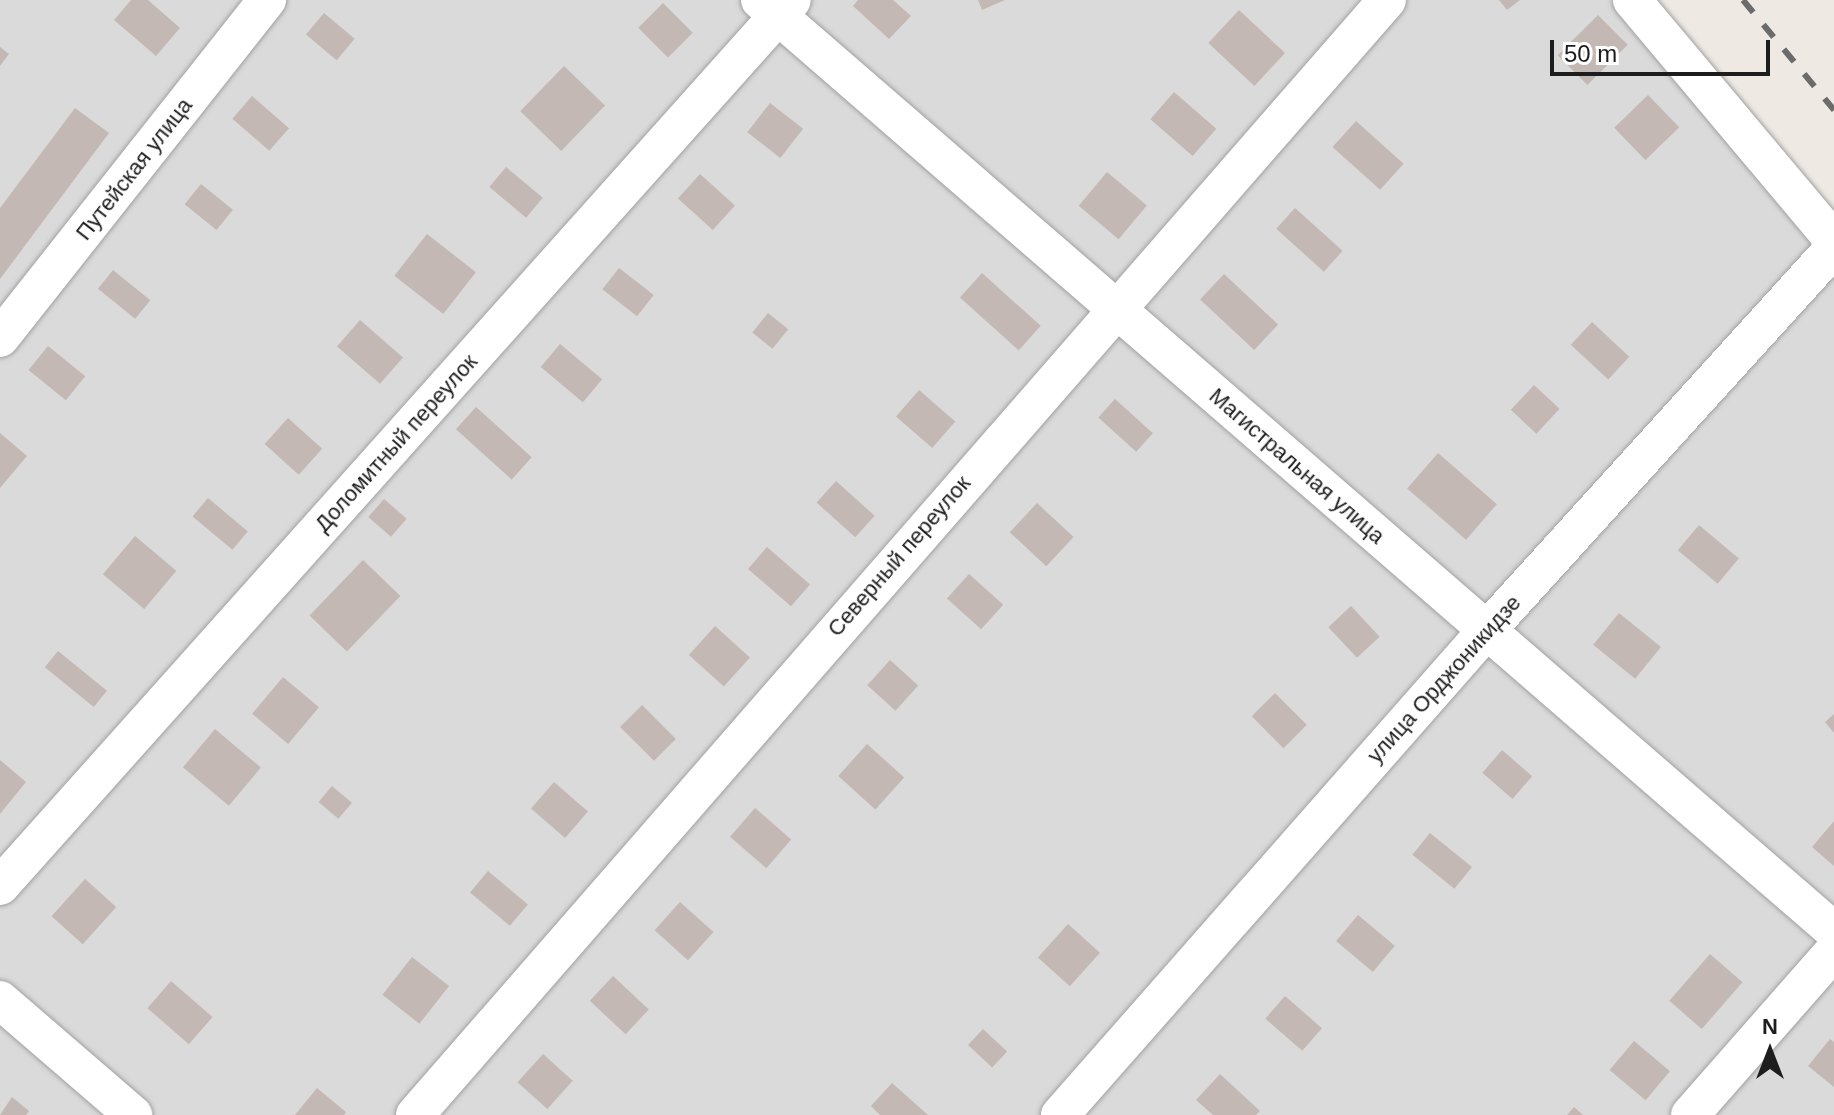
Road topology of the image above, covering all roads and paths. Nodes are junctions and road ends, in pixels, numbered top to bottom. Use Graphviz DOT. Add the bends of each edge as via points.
graph roads {
  1 [pos="267,0"];
  2 [pos="1387,0"];
  3 [pos="1632,0"];
  4 [pos="777,5"];
  5 [pos="1834,241"];
  6 [pos="1834,248"];
  7 [pos="1114,309"];
  8 [pos="0,338"];
  9 [pos="1487,630"];
  10 [pos="0,886"];
  11 [pos="1834,931"];
  12 [pos="1834,951"];
  13 [pos="0,1000"];
  14 [pos="133,1115"];
  15 [pos="415,1115"];
  16 [pos="1060,1115"];
  17 [pos="1690,1115"];
  1 -- 8 [label="street, Путейская улица"];
  2 -- 7 [label="street, Северный переулок"];
  3 -- 5 [label="street"];
  4 -- 7 [label="street, Магистральная улица"];
  4 -- 10 [label="street, Доломитный переулок"];
  6 -- 9 [label="street, улица Орджоникидзе"];
  7 -- 9 [label="street, Магистральная улица"];
  7 -- 15 [label="street, Северный переулок"];
  9 -- 11 [label="street, Магистральная улица"];
  9 -- 16 [label="street, улица Орджоникидзе"];
  12 -- 17 [label="street"];
  13 -- 14 [label="street"];
}
